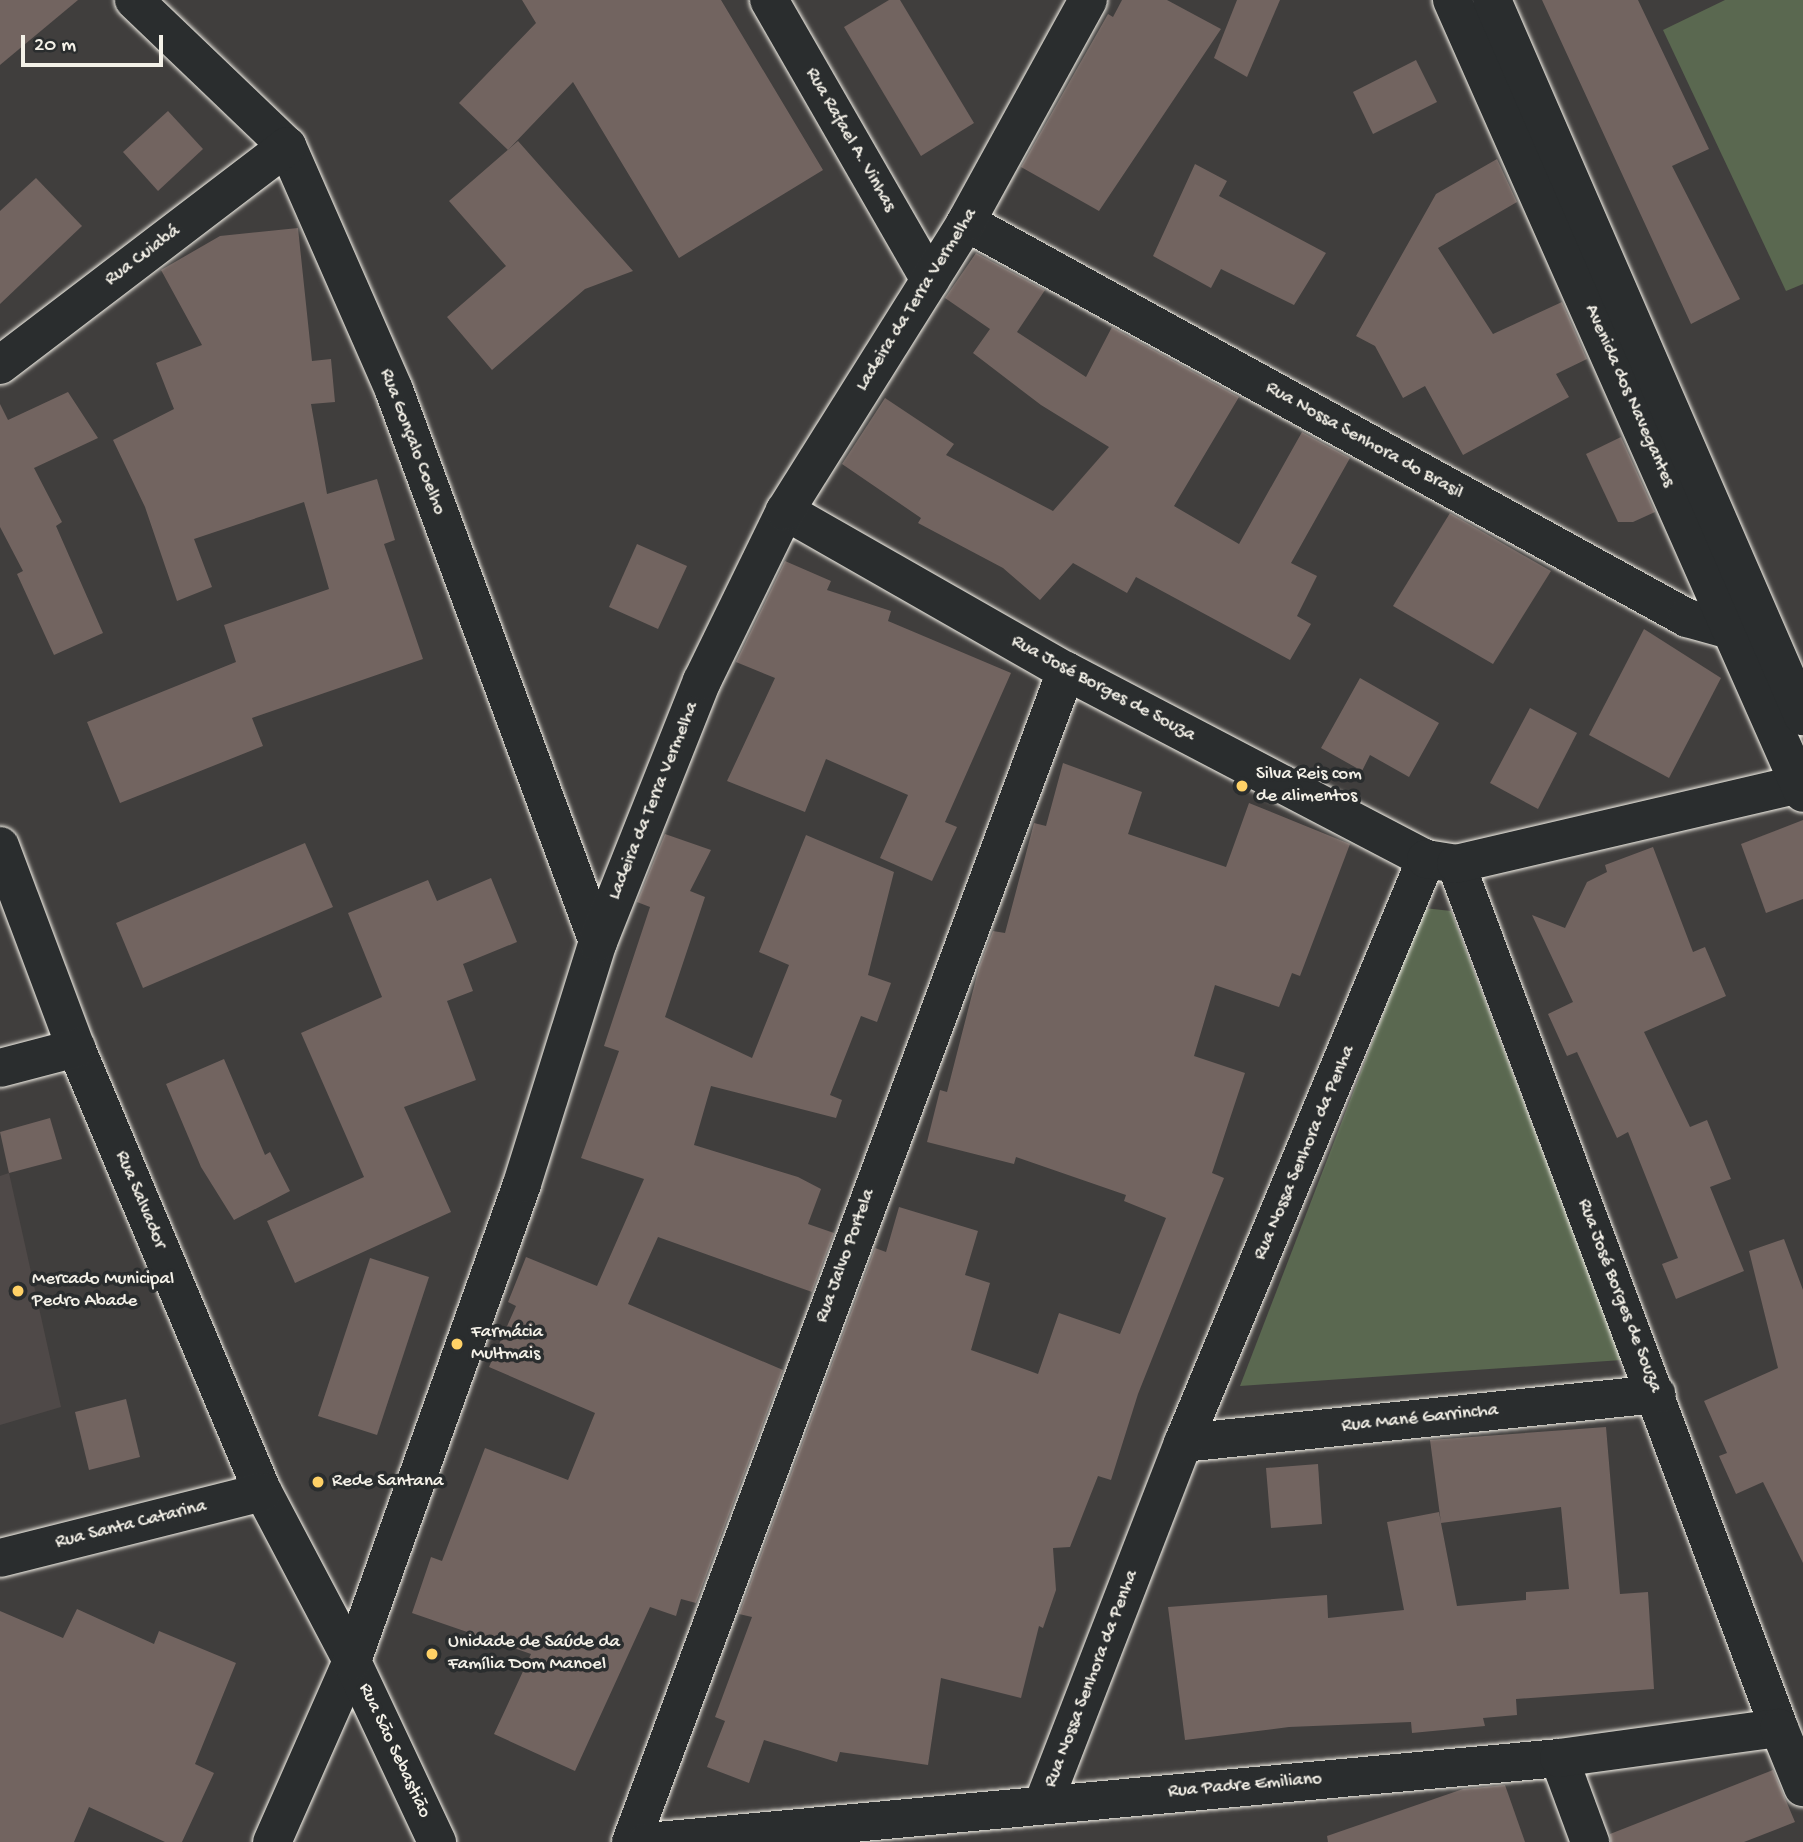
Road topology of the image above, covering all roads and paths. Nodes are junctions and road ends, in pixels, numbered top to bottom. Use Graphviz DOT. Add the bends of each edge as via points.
graph roads {
  1 [pos="134,0"];
  2 [pos="769,0"];
  3 [pos="1088,0"];
  4 [pos="1452,0"];
  5 [pos="1492,0"];
  6 [pos="287,146"];
  7 [pos="966,222"];
  8 [pos="930,280"];
  9 [pos="0,365"];
  10 [pos="785,511"];
  11 [pos="1752,637"];
  12 [pos="1066,671"];
  13 [pos="1803,716"];
  14 [pos="1802,787"];
  15 [pos="0,846"];
  16 [pos="1441,862"];
  17 [pos="598,942"];
  18 [pos="76,1048"];
  19 [pos="0,1068"];
  20 [pos="1656,1394"];
  21 [pos="1183,1443"];
  22 [pos="263,1492"];
  23 [pos="0,1558"];
  24 [pos="352,1661"];
  25 [pos="1779,1728"];
  26 [pos="1559,1758"];
  27 [pos="1803,1787"];
  28 [pos="1044,1804"];
  29 [pos="914,1829"];
  30 [pos="272,1842"];
  31 [pos="437,1842"];
  32 [pos="631,1842"];
  33 [pos="647,1842"];
  34 [pos="1590,1842"];
  1 -- 6 [label="street, Rua Gonçalo Coelho"];
  2 -- 8 [label="street, Rua Rafael A. Vinhas"];
  3 -- 7 [label="street, Ladeira da Terra Vermelha"];
  4 -- 11 [label="street, Avenida dos Navegantes"];
  5 -- 11 [label="street, Avenida dos Navegantes"];
  6 -- 9 [label="street, Rua Cuiabá"];
  6 -- 17 [label="street, Rua Gonçalo Coelho" via="394,390"];
  7 -- 8 [label="street, Ladeira da Terra Vermelha"];
  7 -- 11 [label="street, Rua Nossa Senhora do Brasil" via="1687,618"];
  8 -- 10 [label="street, Ladeira da Terra Vermelha"];
  10 -- 12 [label="street, Rua José Borges de Souza"];
  10 -- 17 [label="street, Ladeira da Terra Vermelha" via="702,681"];
  11 -- 13 [label="street, Avenida dos Navegantes"];
  11 -- 14 [label="street, Avenida dos Navegantes"];
  12 -- 16 [label="street, Rua José Borges de Souza"];
  12 -- 32 [label="street, Rua Jalvo Portela"];
  14 -- 16 [label="street"];
  15 -- 18 [label="street, Rua Salvador"];
  16 -- 20 [label="street, Rua José Borges de Souza"];
  16 -- 21 [label="street, Rua Nossa Senhora da Penha"];
  17 -- 24 [label="street, Ladeira da Terra Vermelha" via="522,1184"];
  18 -- 19 [label="street"];
  18 -- 22 [label="street, Rua Salvador"];
  20 -- 21 [label="street, Rua Mané Garrincha"];
  20 -- 25 [label="street, Rua José Borges de Souza"];
  21 -- 28 [label="street, Rua Nossa Senhora da Penha"];
  22 -- 23 [label="street, Rua Santa Catarina"];
  22 -- 24 [label="street, Rua Salvador"];
  24 -- 30 [label="street, Ladeira da Terra Vermelha"];
  24 -- 31 [label="street, Rua São Sebastião"];
  25 -- 26 [label="street, Rua Padre Emiliano"];
  25 -- 27 [label="street"];
  26 -- 28 [label="street, Rua Padre Emiliano"];
  26 -- 34 [label="street"];
  28 -- 29 [label="street, Rua Padre Emiliano"];
  29 -- 33 [label="street, Rua Padre Emiliano"];
}
